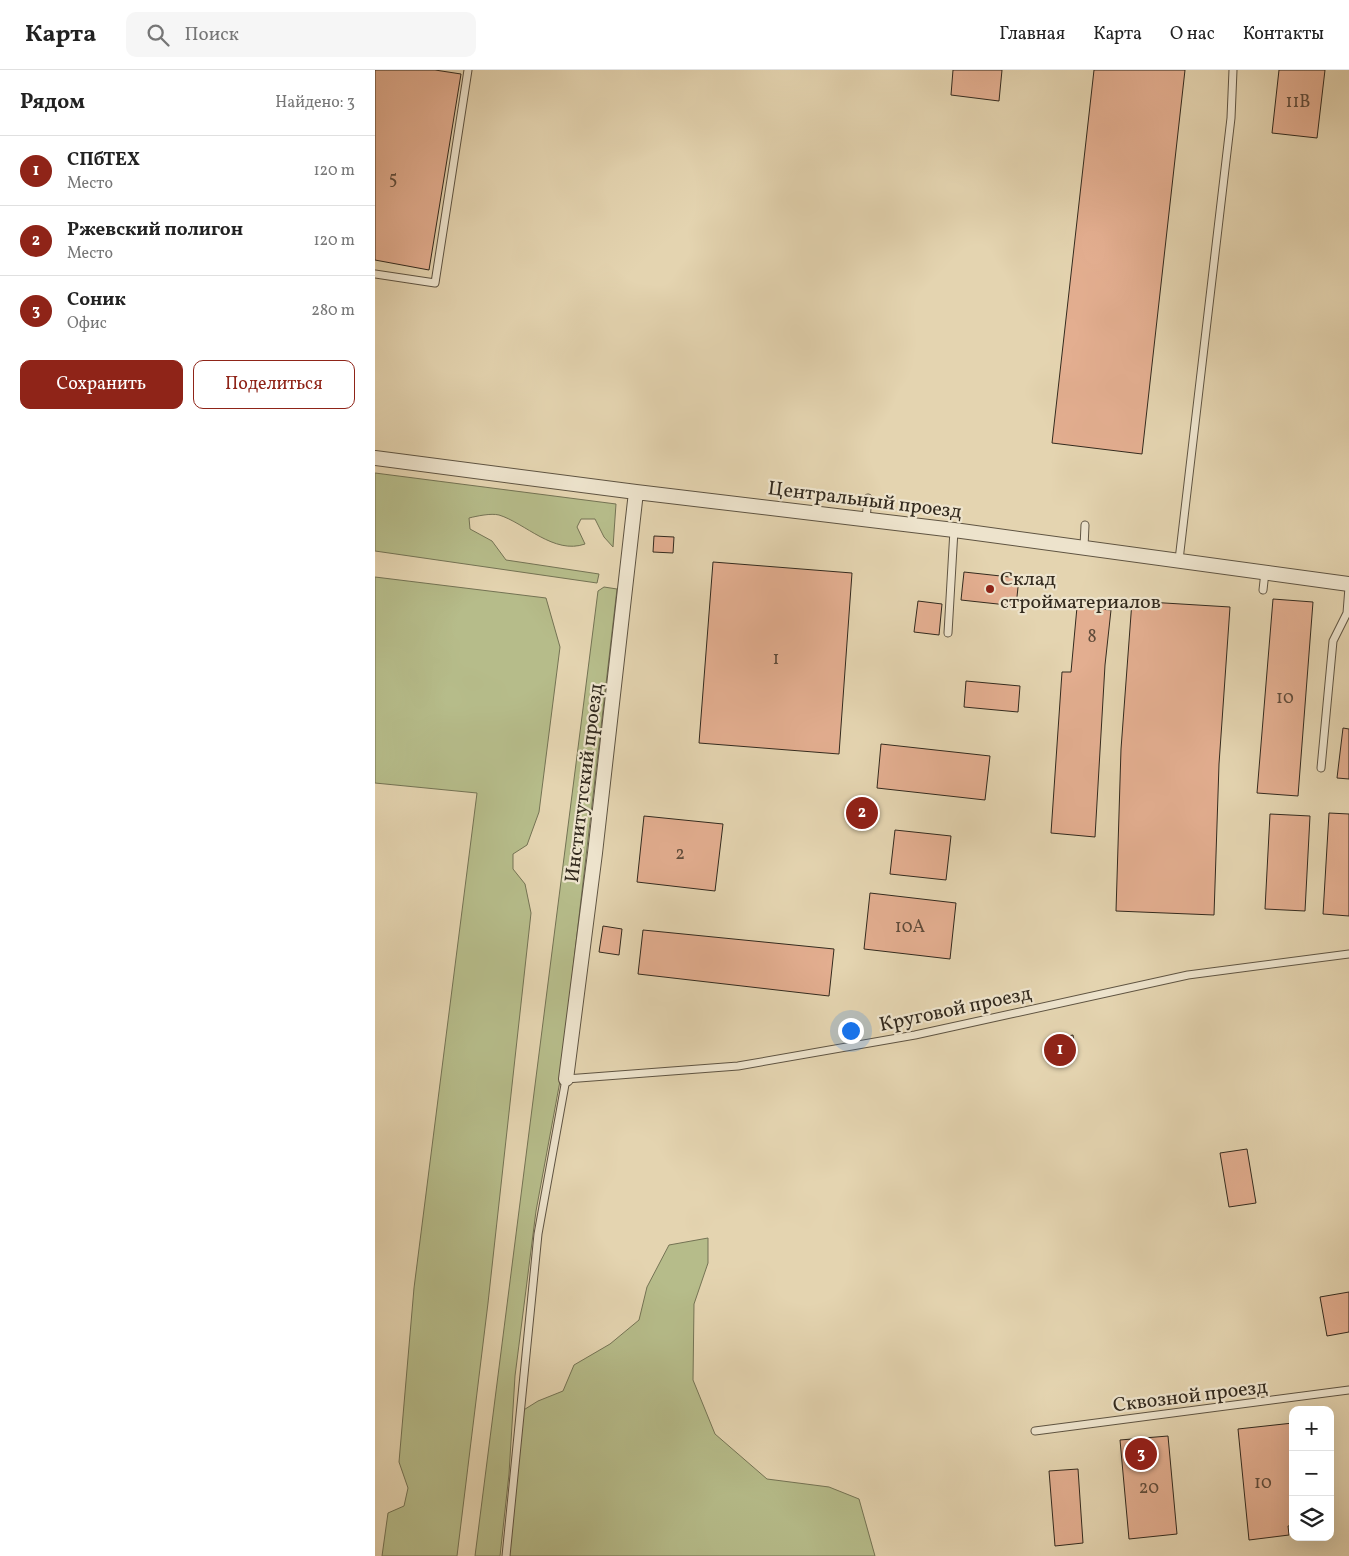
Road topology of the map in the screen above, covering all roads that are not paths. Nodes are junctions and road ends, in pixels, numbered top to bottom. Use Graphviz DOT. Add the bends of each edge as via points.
graph roads {
  1 [pos="468,70"];
  2 [pos="1233,70"];
  3 [pos="375,274"];
  4 [pos="375,458"];
  5 [pos="636,492"];
  6 [pos="868,498"];
  7 [pos="866,519"];
  8 [pos="1085,525"];
  9 [pos="954,530"];
  10 [pos="1084,547"];
  11 [pos="1179,560"];
  12 [pos="1265,572"];
  13 [pos="1349,585"];
  14 [pos="1263,590"];
  15 [pos="949,633"];
  16 [pos="1321,768"];
  17 [pos="1349,954"];
  18 [pos="566,1079"];
  19 [pos="1349,1390"];
  20 [pos="1035,1431"];
  21 [pos="506,1556"];
  1 -- 3 [label="lane" via="435,283"];
  2 -- 11 [label="lane" via="1231,118"];
  4 -- 5 [label="street, Центральный проезд"];
  5 -- 7 [label="street, Центральный проезд"];
  5 -- 18 [label="street, Институтский проезд" via="590,922"];
  6 -- 7 [label="lane"];
  7 -- 9 [label="street, Центральный проезд"];
  8 -- 10 [label="lane"];
  9 -- 10 [label="street, Центральный проезд"];
  9 -- 15 [label="lane"];
  10 -- 11 [label="street, Центральный проезд"];
  11 -- 12 [label="street, Центральный проезд"];
  12 -- 13 [label="street, Центральный проезд"];
  12 -- 14 [label="lane"];
  13 -- 16 [label="lane" via="1347,613 1333,641"];
  17 -- 18 [label="lane, Круговой проезд" via="1188,975 915,1035 738,1066"];
  18 -- 21 [label="lane" via="538,1234"];
  19 -- 20 [label="lane, Сквозной проезд"];
}
